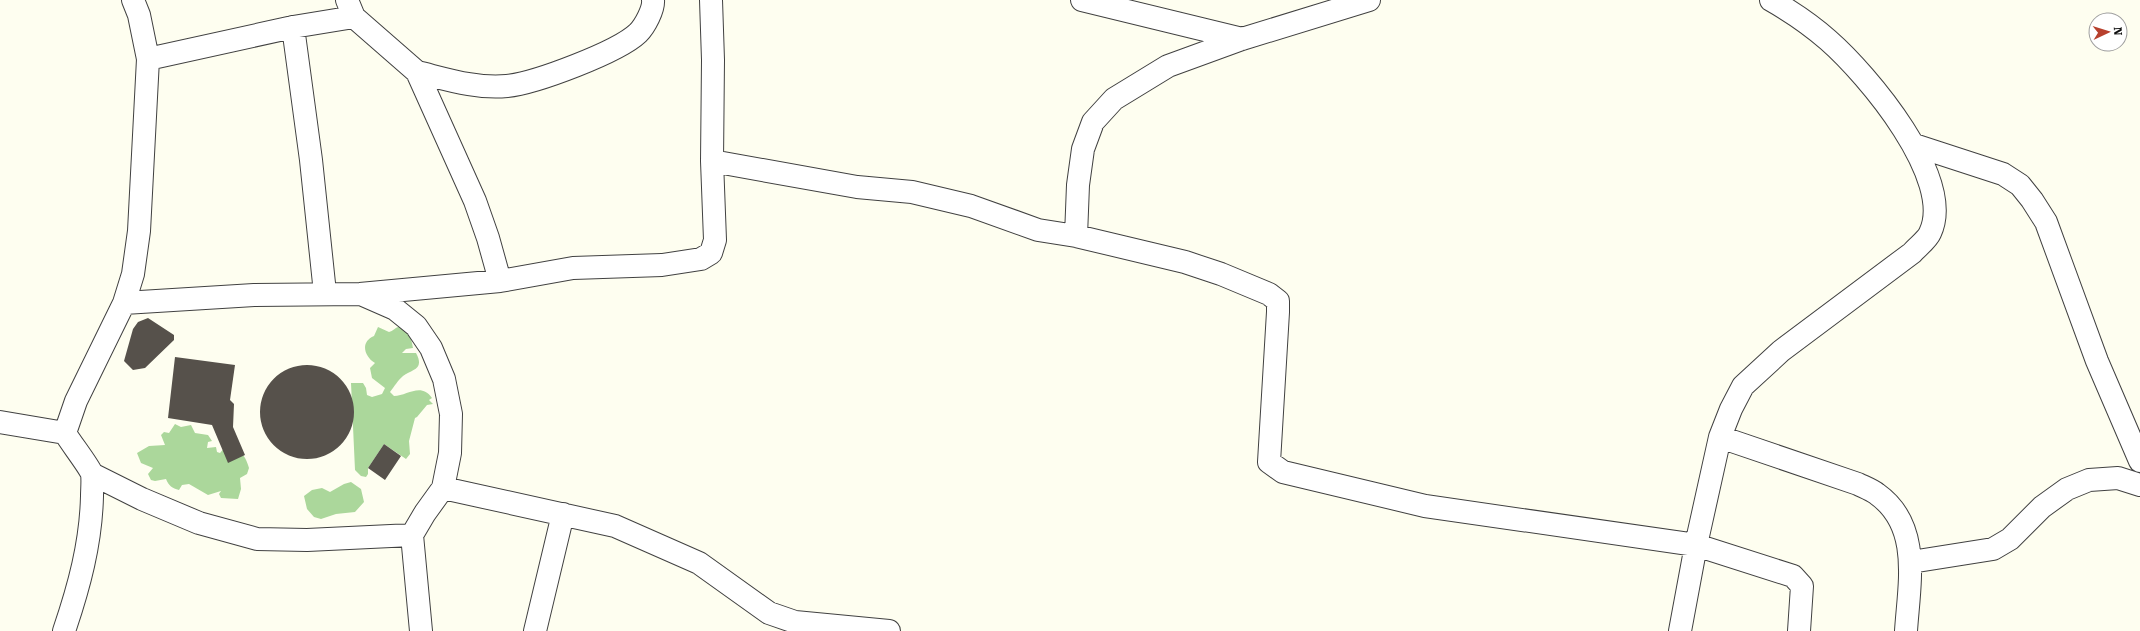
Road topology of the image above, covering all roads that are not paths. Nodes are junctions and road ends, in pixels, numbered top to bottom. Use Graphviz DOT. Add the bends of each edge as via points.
graph roads {
  1 [pos="133,0"];
  2 [pos="653,0"];
  3 [pos="711,0"];
  4 [pos="1082,0"];
  5 [pos="1370,0"];
  6 [pos="1771,0"];
  7 [pos="350,9"];
  8 [pos="293,27"];
  9 [pos="1242,39"];
  10 [pos="148,59"];
  11 [pos="417,72"];
  12 [pos="1914,145"];
  13 [pos="712,161"];
  14 [pos="1076,236"];
  15 [pos="500,281"];
  16 [pos="325,293"];
  17 [pos="360,294"];
  18 [pos="124,303"];
  19 [pos="0,422"];
  20 [pos="64,433"];
  21 [pos="1720,437"];
  22 [pos="2140,461"];
  23 [pos="92,474"];
  24 [pos="2140,485"];
  25 [pos="443,488"];
  26 [pos="563,514"];
  27 [pos="412,535"];
  28 [pos="1696,545"];
  29 [pos="1911,562"];
  30 [pos="795,626"];
  31 [pos="64,631"];
  32 [pos="421,631"];
  33 [pos="535,631"];
  34 [pos="890,631"];
  35 [pos="1680,631"];
  36 [pos="1799,631"];
  37 [pos="1906,631"];
  1 -- 10 [label="street" via="140,15"];
  2 -- 11 [label="street" via="648,18 639,32 628,40 610,51 528,81 507,86 466,84"];
  3 -- 13 [label="street"];
  4 -- 9 [label="street"];
  5 -- 9 [label="street"];
  6 -- 12 [label="street" via="1807,23 1835,47 1893,114"];
  7 -- 8 [label="street"];
  7 -- 11 [label="street"];
  8 -- 10 [label="street"];
  8 -- 16 [label="street"];
  9 -- 14 [label="street" via="1168,66 1114,99 1093,122 1084,149 1078,185"];
  10 -- 18 [label="street" via="139,231 133,274"];
  11 -- 15 [label="street" via="475,201"];
  12 -- 21 [label="street" via="1930,179 1935,208 1930,233 1912,253 1781,351 1747,382 1731,409"];
  12 -- 22 [label="street" via="2003,174 2020,185 2032,200 2046,222 2097,361"];
  13 -- 14 [label="street" via="857,187 912,192 971,206 1038,230"];
  13 -- 15 [label="street" via="715,240 711,253 701,259 662,265 573,268"];
  14 -- 28 [label="street" via="1144,251 1221,274 1269,294 1278,301 1269,462 1283,472 1425,506"];
  15 -- 17 [label="street"];
  16 -- 17 [label="street"];
  16 -- 18 [label="street"];
  17 -- 25 [label="street" via="395,309 416,326 431,348 444,379 451,414 450,453"];
  18 -- 20 [label="street" via="76,401"];
  19 -- 20 [label="street"];
  20 -- 23 [label="street"];
  21 -- 28 [label="street"];
  21 -- 29 [label="street" via="1858,484 1877,494 1895,511 1908,535"];
  23 -- 27 [label="street" via="199,524 257,538 307,540"];
  23 -- 31 [label="street" via="89,543 82,564 79,586"];
  24 -- 29 [label="street" via="2118,478 2090,480 2067,489 2042,507 2010,539 1993,549"];
  25 -- 26 [label="street"];
  25 -- 27 [label="street"];
  26 -- 30 [label="street" via="615,526 699,563 769,613"];
  26 -- 33 [label="street"];
  27 -- 32 [label="street"];
  28 -- 35 [label="street"];
  28 -- 36 [label="street" via="1794,576 1802,586"];
  29 -- 37 [label="street"];
  30 -- 34 [label="street"];
}
